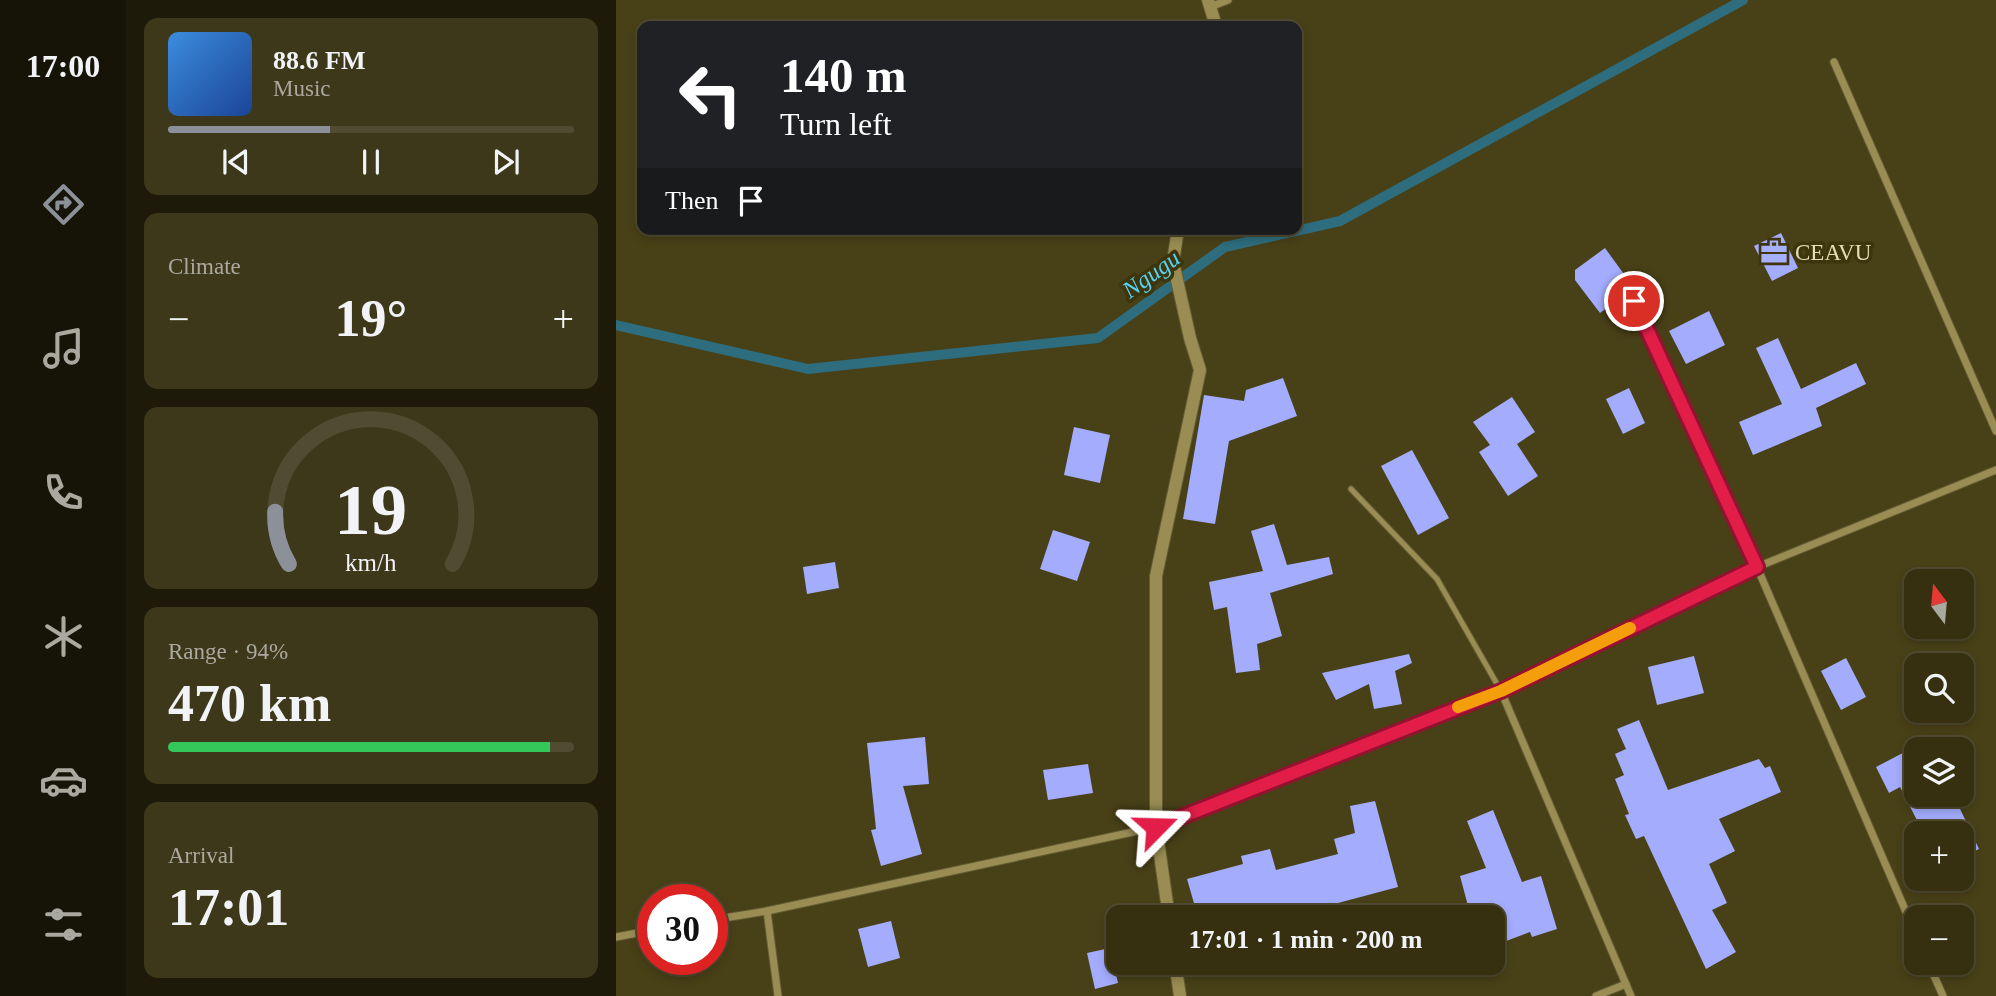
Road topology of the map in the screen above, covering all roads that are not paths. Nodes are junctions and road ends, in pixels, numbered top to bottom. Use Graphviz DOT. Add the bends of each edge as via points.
graph roads {
  1 [pos="1228,0"];
  2 [pos="1209,4"];
  3 [pos="1214,21"];
  4 [pos="1834,62"];
  5 [pos="1177,235"];
  6 [pos="1634,301"];
  7 [pos="1996,431"];
  8 [pos="1996,470"];
  9 [pos="1351,489"];
  10 [pos="1757,567"];
  11 [pos="1501,691"];
  12 [pos="1156,827"];
  13 [pos="1167,905"];
  14 [pos="1904,907"];
  15 [pos="767,911"];
  16 [pos="728,917"];
  17 [pos="637,933"];
  18 [pos="616,937"];
  19 [pos="1177,975"];
  20 [pos="1934,975"];
  21 [pos="1626,984"];
  22 [pos="778,996"];
  23 [pos="1180,996"];
  24 [pos="1596,996"];
  25 [pos="1631,996"];
  26 [pos="1943,996"];
  1 -- 2 [label="street"];
  2 -- 3 [label="street"];
  4 -- 7 [label="street"];
  5 -- 12 [label="street" via="1173,262 1199,370 1156,576"];
  6 -- 10 [label="street"];
  8 -- 10 [label="street"];
  9 -- 11 [label="lane" via="1437,579"];
  10 -- 11 [label="street"];
  10 -- 14 [label="street"];
  11 -- 12 [label="street"];
  11 -- 21 [label="street"];
  12 -- 13 [label="street"];
  12 -- 15 [label="street"];
  15 -- 16 [label="street"];
  15 -- 22 [label="street"];
  17 -- 18 [label="street"];
  19 -- 23 [label="street"];
  20 -- 26 [label="street"];
  21 -- 24 [label="street"];
  21 -- 25 [label="street"];
}
